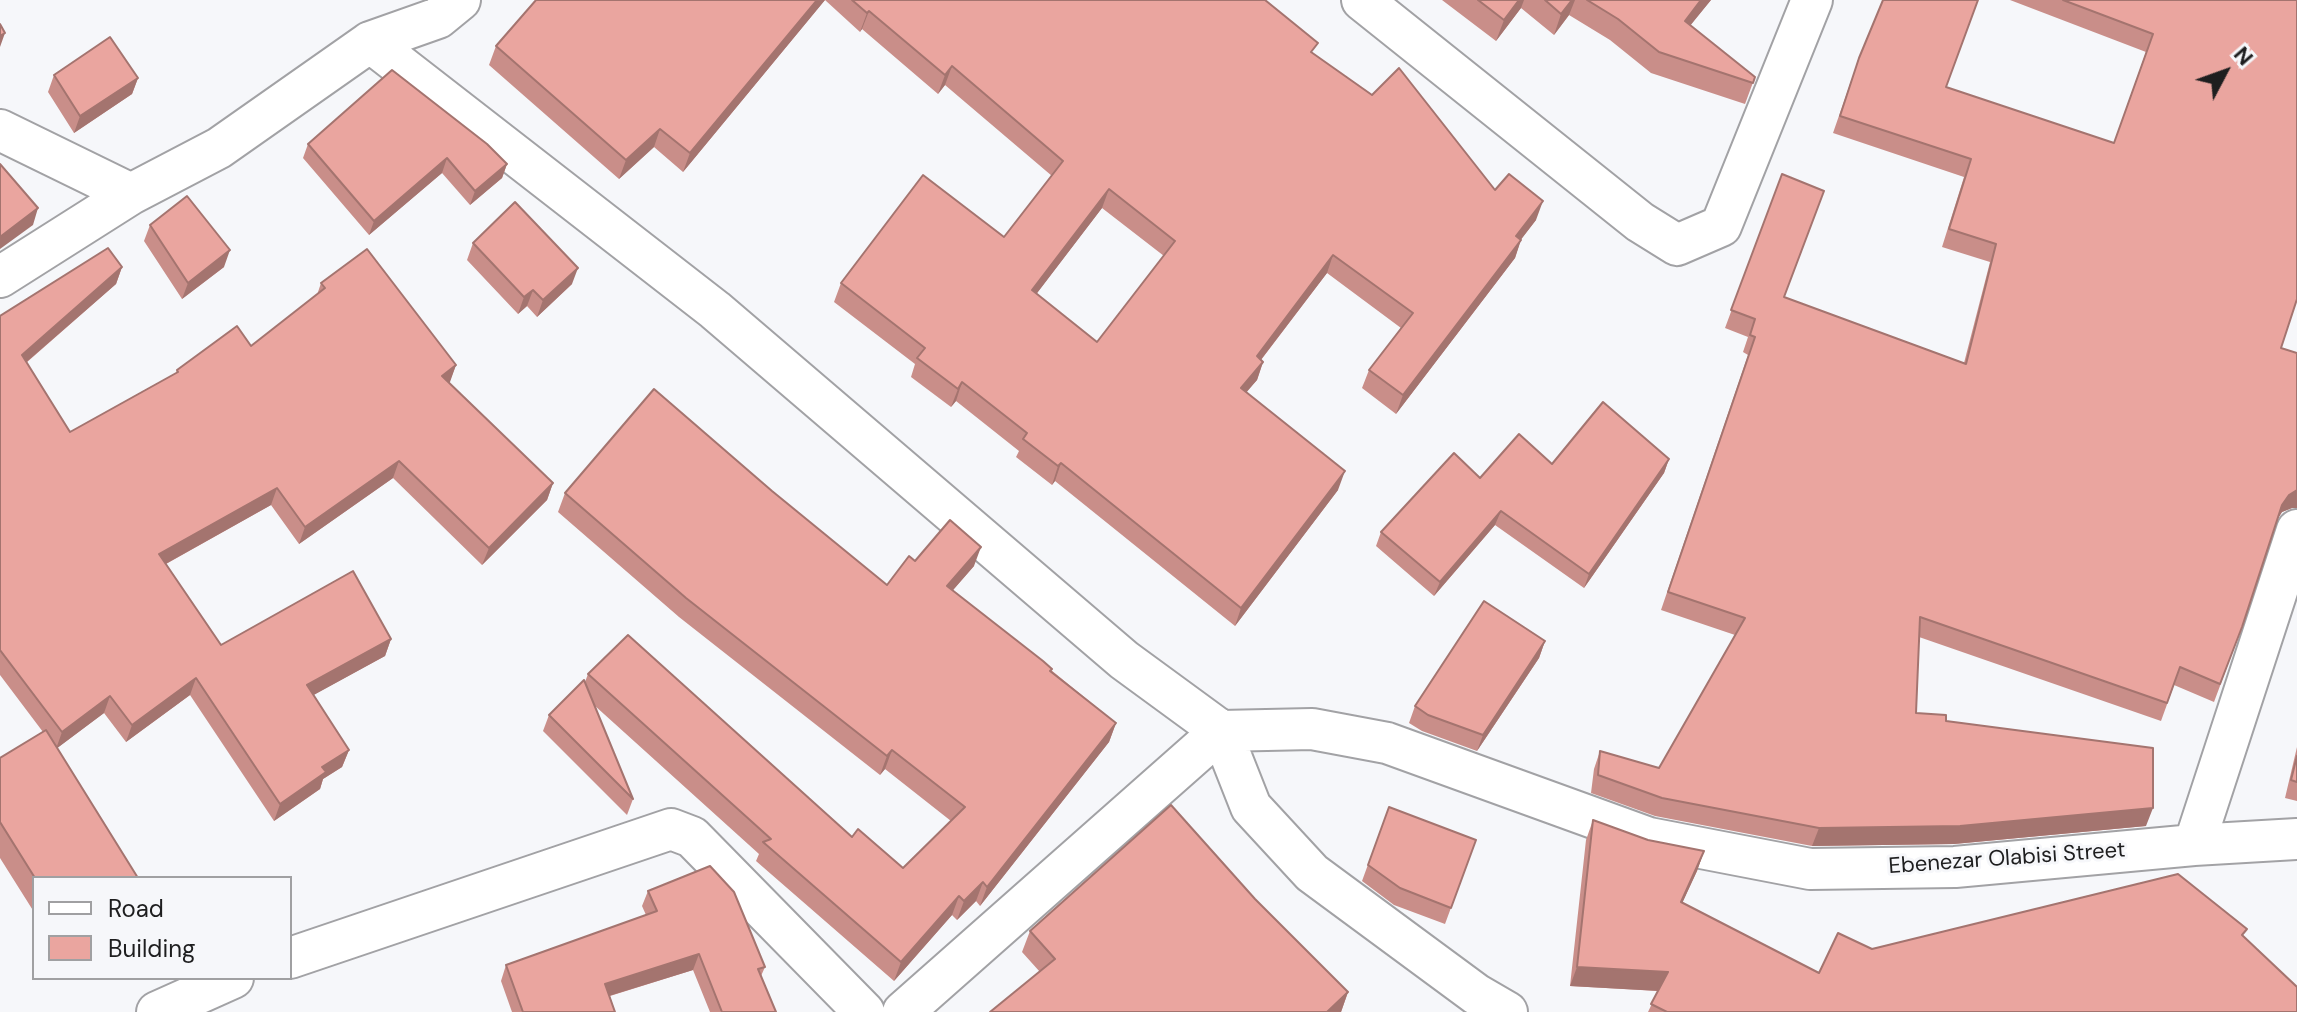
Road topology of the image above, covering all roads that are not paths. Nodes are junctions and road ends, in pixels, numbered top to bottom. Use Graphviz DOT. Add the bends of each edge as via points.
graph roads {
  1 [pos="460,0"];
  2 [pos="1362,0"];
  3 [pos="1812,0"];
  4 [pos="370,42"];
  5 [pos="0,130"];
  6 [pos="131,194"];
  7 [pos="0,277"];
  8 [pos="2297,530"];
  9 [pos="1221,731"];
  10 [pos="2297,839"];
  11 [pos="2194,845"];
  12 [pos="292,957"];
  13 [pos="229,980"];
  14 [pos="157,1012"];
  15 [pos="864,1012"];
  16 [pos="903,1012"];
  17 [pos="1507,1012"];
  1 -- 4 [label="street" via="438,18"];
  2 -- 3 [label="street" via="1640,222 1677,245 1721,226"];
  4 -- 6 [label="street" via="219,148"];
  4 -- 9 [label="street" via="715,310 1124,660"];
  5 -- 6 [label="street"];
  6 -- 7 [label="street"];
  8 -- 11 [label="street"];
  9 -- 11 [label="street, Ebenezar Olabisi Street" via="1312,729 1387,743 1649,838 1810,869 1955,867"];
  9 -- 16 [label="street"];
  9 -- 17 [label="street" via="1251,807 1312,873"];
  10 -- 11 [label="street, Ebenezar Olabisi Street"];
  12 -- 15 [label="street" via="671,829 692,837"];
  13 -- 14 [label="street"];
}
